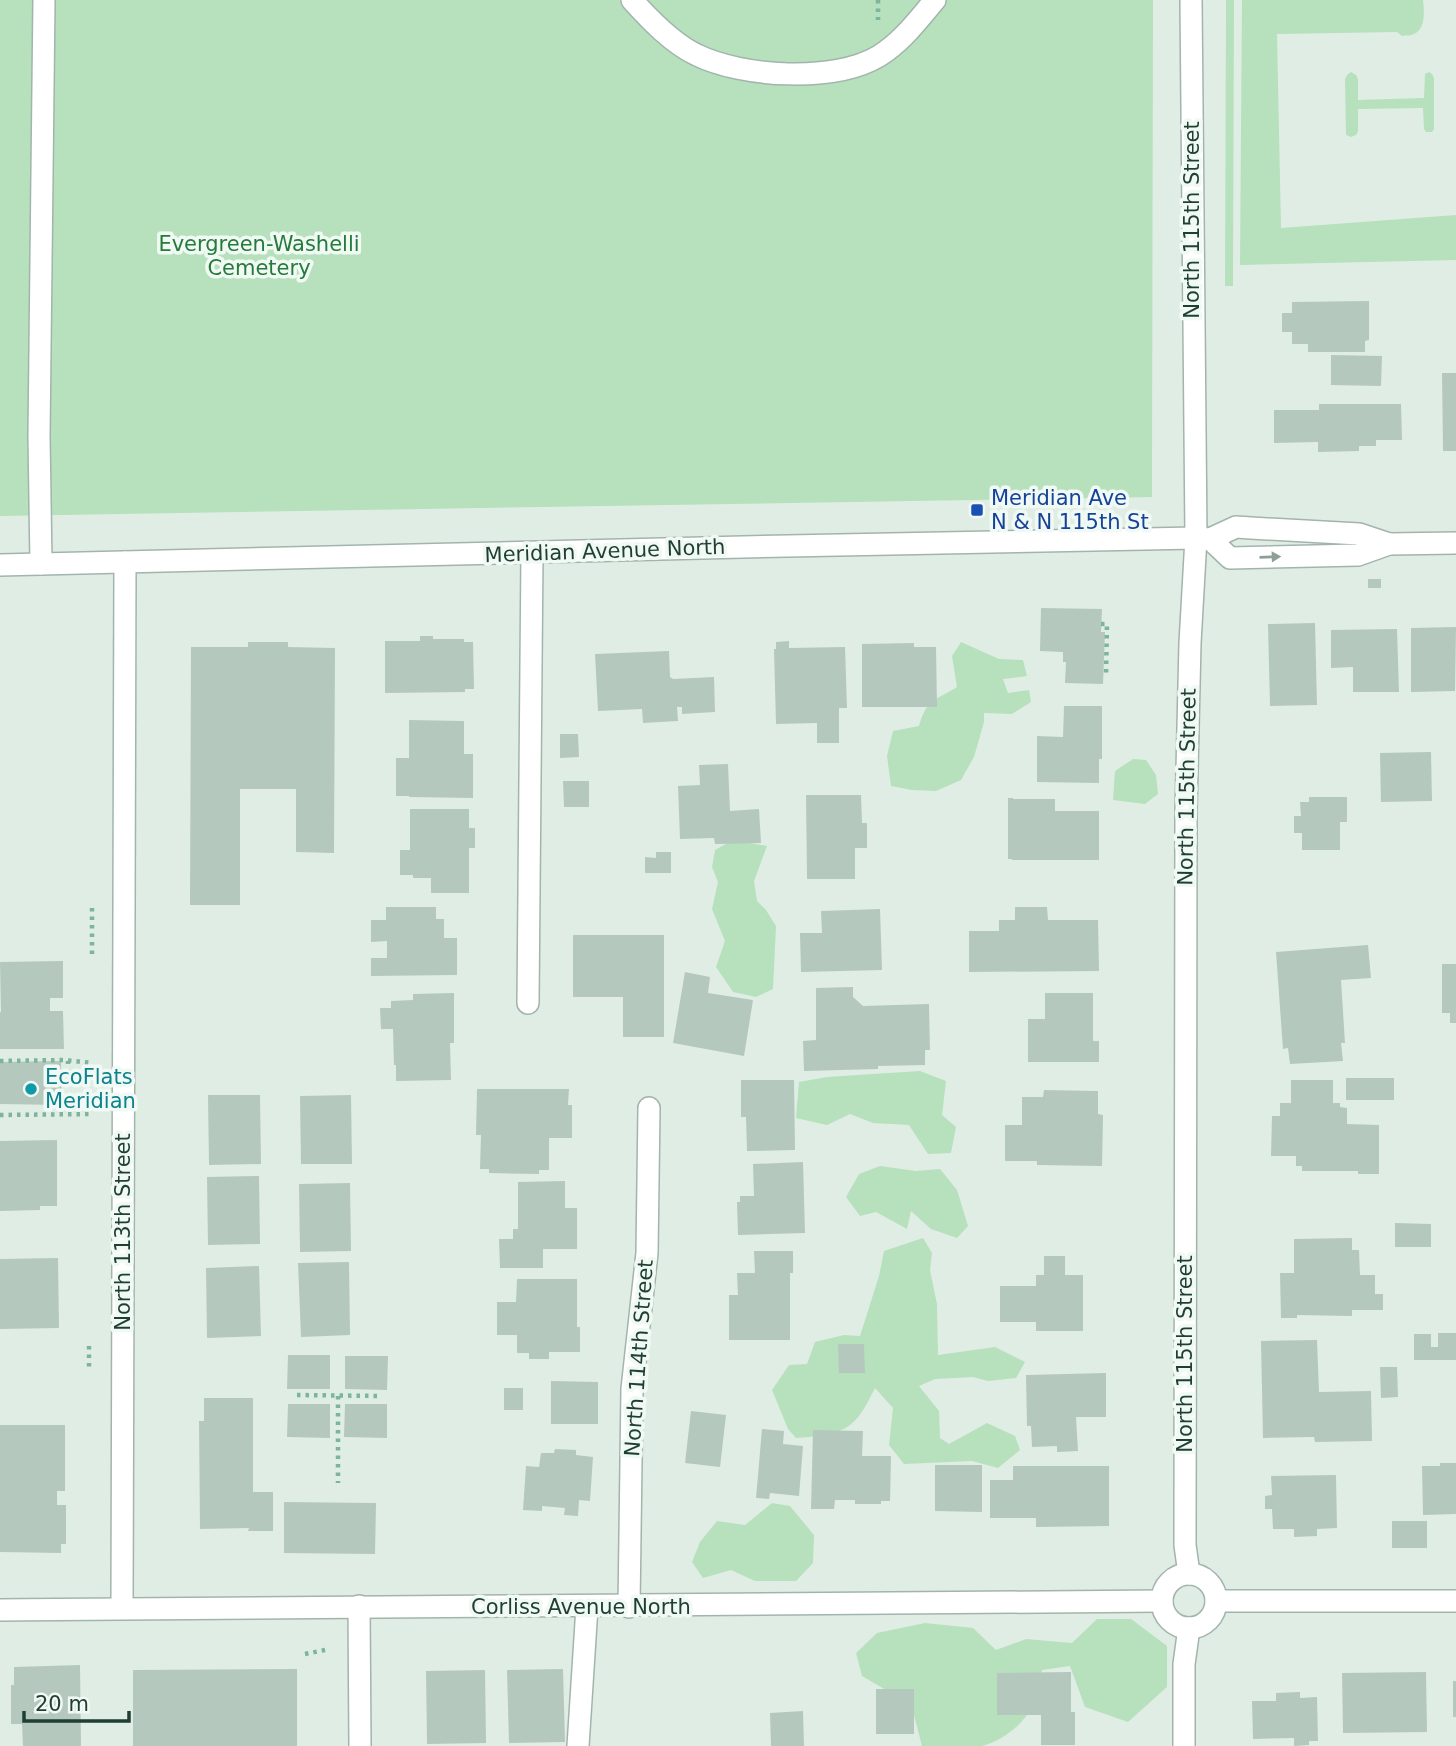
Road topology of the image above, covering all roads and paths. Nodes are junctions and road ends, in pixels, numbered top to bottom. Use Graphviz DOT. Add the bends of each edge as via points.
graph roads {
  1 [pos="44,0"];
  2 [pos="632,0"];
  3 [pos="935,0"];
  4 [pos="1191,0"];
  5 [pos="1203,539"];
  6 [pos="1456,543"];
  7 [pos="1389,544"];
  8 [pos="533,553"];
  9 [pos="125,562"];
  10 [pos="41,564"];
  11 [pos="0,565"];
  12 [pos="1101,624"];
  13 [pos="1106,675"];
  14 [pos="92,908"];
  15 [pos="92,959"];
  16 [pos="528,1003"];
  17 [pos="0,1061"];
  18 [pos="68,1061"];
  19 [pos="92,1063"];
  20 [pos="61,1074"];
  21 [pos="649,1108"];
  22 [pos="92,1114"];
  23 [pos="0,1115"];
  24 [pos="89,1346"];
  25 [pos="89,1370"];
  26 [pos="297,1395"];
  27 [pos="338,1396"];
  28 [pos="379,1396"];
  29 [pos="338,1483"];
  30 [pos="1189,1574"];
  31 [pos="1162,1601"];
  32 [pos="1216,1601"];
  33 [pos="1456,1601"];
  34 [pos="359,1606"];
  35 [pos="629,1607"];
  36 [pos="122,1608"];
  37 [pos="587,1608"];
  38 [pos="0,1609"];
  39 [pos="1189,1628"];
  40 [pos="330,1649"];
  41 [pos="305,1654"];
  42 [pos="360,1746"];
  43 [pos="578,1746"];
  44 [pos="1184,1746"];
  1 -- 10 [label="street"];
  2 -- 3 [label="street" via="695,55 750,71 805,74 853,67 878,57 906,34"];
  4 -- 5 [label="street, North 115th Street"];
  5 -- 7 [label="street, Meridian Avenue North" via="1236,527 1359,534"];
  5 -- 7 [label="street, Meridian Avenue North, one-way" via="1230,558 1358,555"];
  5 -- 8 [label="street, Meridian Avenue North"];
  5 -- 30 [label="street, North 115th Street" via="1190,643 1186,812 1185,1545"];
  6 -- 7 [label="street, Meridian Avenue North"];
  8 -- 9 [label="street, Meridian Avenue North"];
  8 -- 16 [label="street"];
  9 -- 10 [label="street, Meridian Avenue North"];
  9 -- 36 [label="street, North 113th Street"];
  10 -- 11 [label="street, Meridian Avenue North"];
  12 -- 13 [label="path" via="1107,624"];
  14 -- 15 [label="path"];
  17 -- 18 [label="path"];
  18 -- 19 [label="path"];
  18 -- 20 [label="path" via="68,1074"];
  21 -- 35 [label="street, North 114th Street" via="648,1253 632,1389"];
  22 -- 23 [label="path"];
  24 -- 25 [label="path"];
  26 -- 27 [label="path"];
  27 -- 28 [label="path"];
  27 -- 29 [label="path"];
  30 -- 31 [label="street" via="1170,1581"];
  30 -- 32 [label="street" via="1208,1581"];
  31 -- 35 [label="street, Corliss Avenue North"];
  31 -- 39 [label="street" via="1170,1620"];
  32 -- 33 [label="street"];
  32 -- 39 [label="street" via="1208,1620"];
  34 -- 36 [label="street, Corliss Avenue North"];
  34 -- 37 [label="street, Corliss Avenue North"];
  34 -- 42 [label="street"];
  35 -- 37 [label="street, Corliss Avenue North"];
  36 -- 38 [label="street, Corliss Avenue North"];
  37 -- 43 [label="street"];
  39 -- 44 [label="street"];
  40 -- 41 [label="path"];
}
